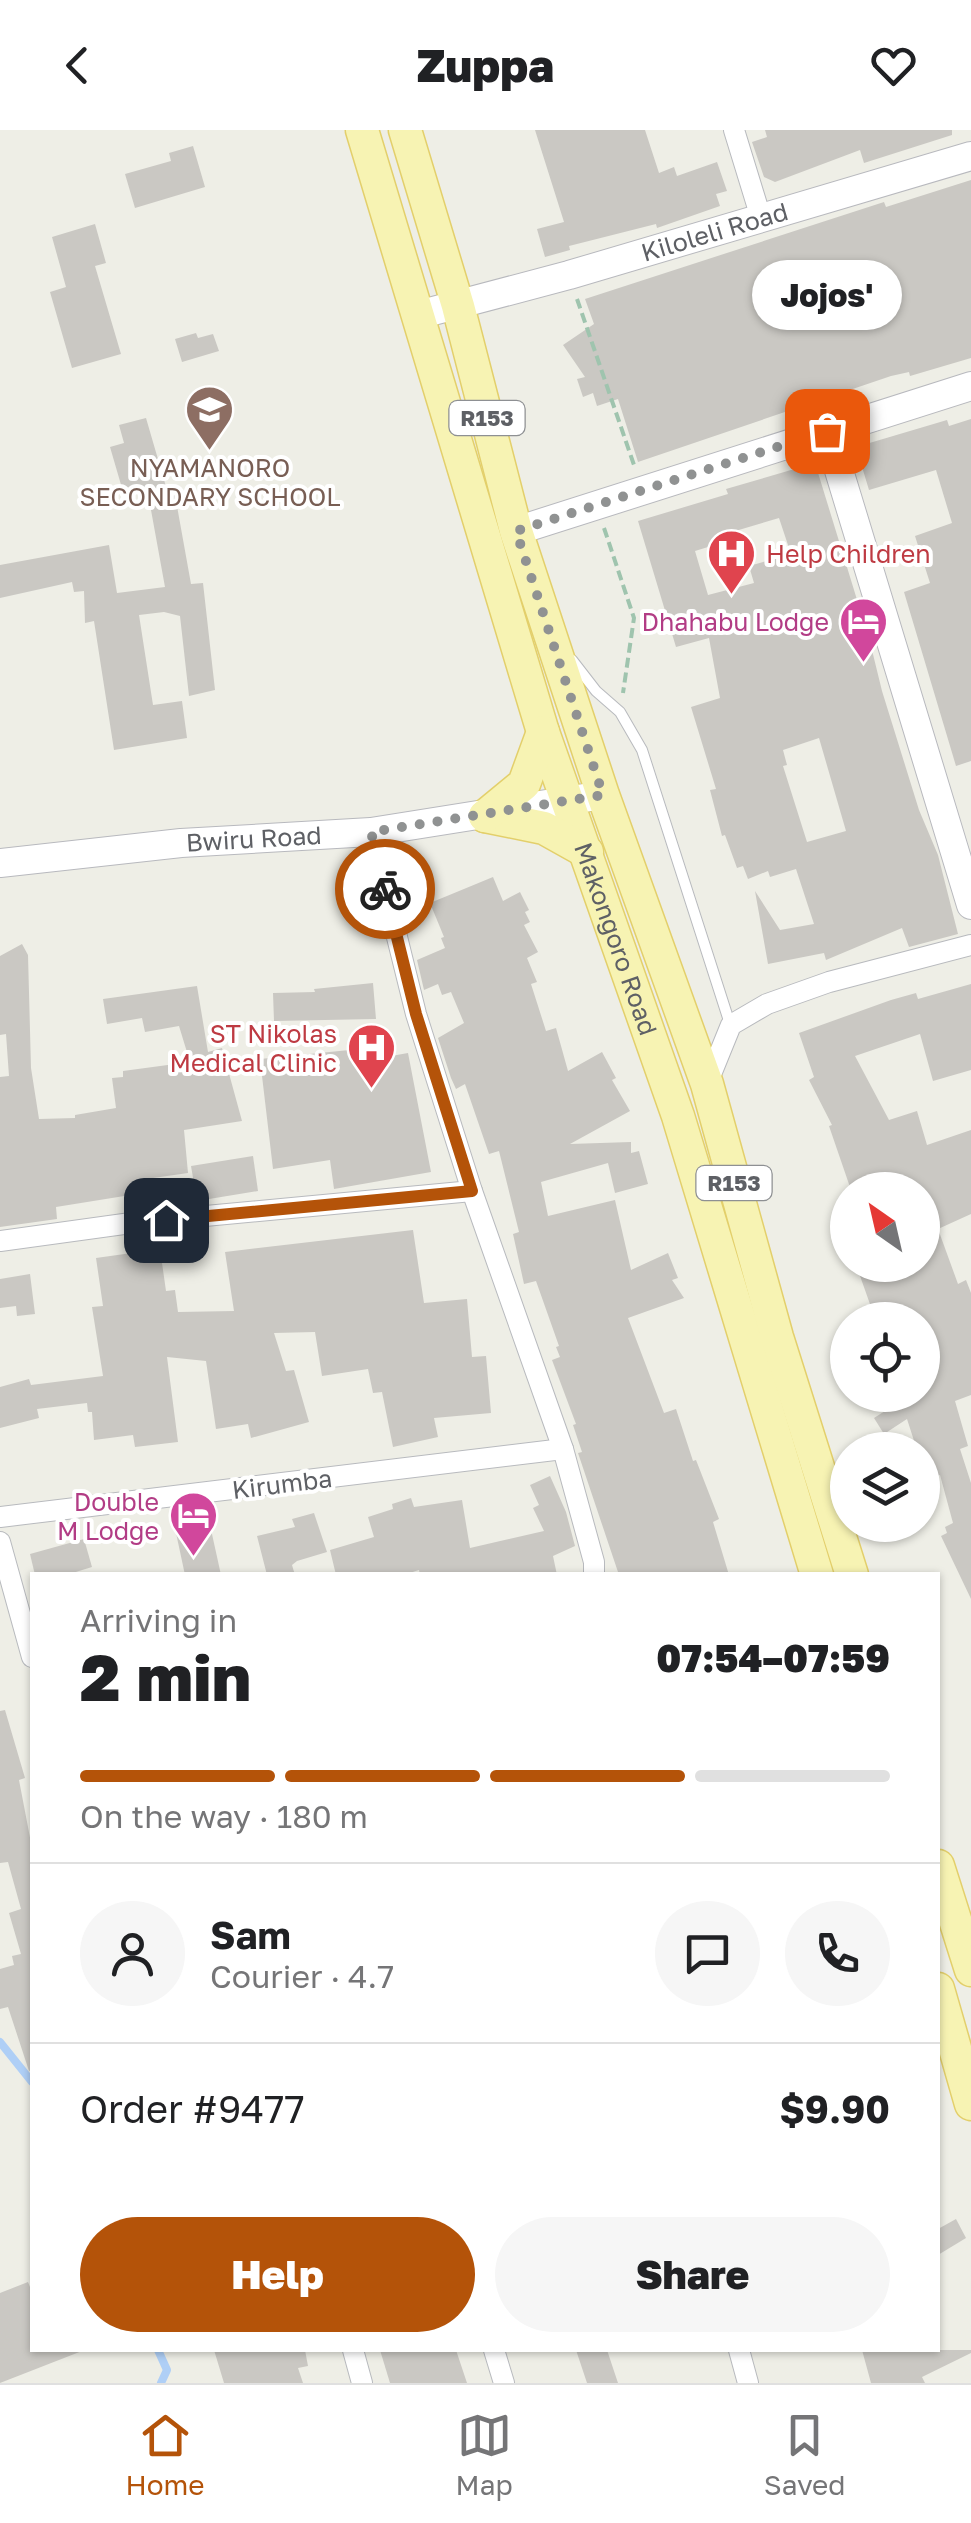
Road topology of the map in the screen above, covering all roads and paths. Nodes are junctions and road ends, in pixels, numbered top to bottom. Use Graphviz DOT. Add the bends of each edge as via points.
graph roads {
  1 [pos="362,130"];
  2 [pos="404,130"];
  3 [pos="734,130"];
  4 [pos="971,156"];
  5 [pos="761,218"];
  6 [pos="569,275"];
  7 [pos="458,306"];
  8 [pos="418,315"];
  9 [pos="971,386"];
  10 [pos="827,431"];
  11 [pos="642,490"];
  12 [pos="597,506"];
  13 [pos="516,531"];
  14 [pos="548,629"];
  15 [pos="620,712"];
  16 [pos="543,732"];
  17 [pos="603,795"];
  18 [pos="568,802"];
  19 [pos="485,816"];
  20 [pos="371,832"];
  21 [pos="587,852"];
  22 [pos="0,863"];
  23 [pos="971,905"];
  24 [pos="971,945"];
  25 [pos="731,1025"];
  26 [pos="707,1084"];
  27 [pos="472,1191"];
  28 [pos="0,1241"];
  29 [pos="564,1449"];
  30 [pos="0,1516"];
  31 [pos="0,1542"];
  32 [pos="594,1572"];
  33 [pos="816,1572"];
  34 [pos="851,1572"];
  35 [pos="30,1650"];
  36 [pos="940,1872"];
  37 [pos="969,1955"];
  38 [pos="940,1995"];
  39 [pos="971,2104"];
  40 [pos="354,2352"];
  41 [pos="495,2352"];
  42 [pos="740,2352"];
  43 [pos="362,2383"];
  44 [pos="504,2383"];
  45 [pos="748,2383"];
  1 -- 8 [label="main road, Makongoro Road / R153"];
  2 -- 7 [label="main road, Makongoro Road / R153"];
  3 -- 5 [label="street"];
  4 -- 5 [label="main road, Kiloleli Road"];
  5 -- 6 [label="main road, Kiloleli Road"];
  6 -- 7 [label="main road, Kiloleli Road"];
  6 -- 11 [label="path"];
  7 -- 8 [label="main road, Kiloleli Road"];
  7 -- 13 [label="main road, Makongoro Road / R153"];
  8 -- 16 [label="main road, Makongoro Road / R153"];
  9 -- 10 [label="main road"];
  10 -- 11 [label="main road"];
  10 -- 23 [label="main road"];
  11 -- 12 [label="main road"];
  12 -- 13 [label="main road"];
  12 -- 15 [label="path" via="634,618"];
  13 -- 14 [label="main road, Makongoro Road / R153"];
  14 -- 15 [label="lane" via="596,692"];
  14 -- 17 [label="main road, Makongoro Road / R153"];
  15 -- 25 [label="lane" via="642,750"];
  16 -- 18 [label="main road, Makongoro Road / R153"];
  16 -- 19 [label="main road" via="524,784"];
  17 -- 18 [label="main road, Bwiru Road"];
  17 -- 26 [label="main road, Makongoro Road / R153"];
  18 -- 19 [label="main road, Bwiru Road"];
  18 -- 21 [label="main road, Makongoro Road / R153"];
  19 -- 20 [label="main road, Bwiru Road"];
  19 -- 21 [label="main road" via="544,828"];
  20 -- 22 [label="main road, Bwiru Road"];
  20 -- 27 [label="street" via="416,1014"];
  21 -- 33 [label="main road, Makongoro Road / R153" via="678,1116"];
  24 -- 25 [label="street" via="829,982"];
  25 -- 26 [label="street"];
  26 -- 34 [label="main road, Makongoro Road / R153"];
  27 -- 28 [label="street"];
  27 -- 29 [label="street"];
  29 -- 30 [label="street, Kirumba"];
  29 -- 32 [label="street"];
  31 -- 35 [label="street"];
  36 -- 37 [label="main road"];
  38 -- 39 [label="main road"];
  40 -- 43 [label="street"];
  41 -- 44 [label="street"];
  42 -- 45 [label="street"];
}
